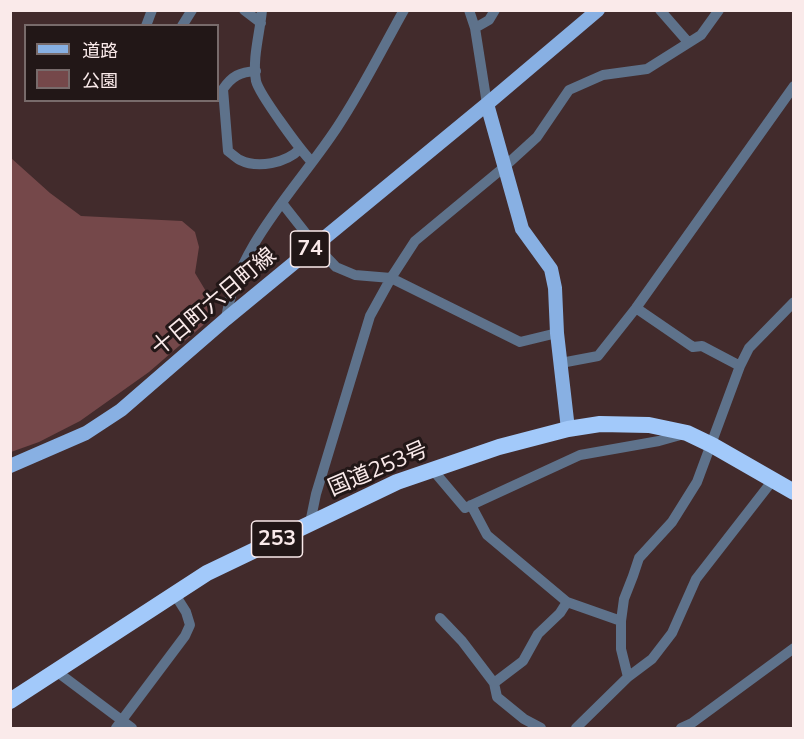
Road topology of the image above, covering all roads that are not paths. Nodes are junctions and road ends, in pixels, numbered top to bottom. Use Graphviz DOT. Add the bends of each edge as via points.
graph roads {
  1 [pos="192,10"];
  2 [pos="244,10"];
  3 [pos="262,10"];
  4 [pos="404,10"];
  5 [pos="469,10"];
  6 [pos="495,10"];
  7 [pos="598,10"];
  8 [pos="660,10"];
  9 [pos="719,10"];
  10 [pos="261,23"];
  11 [pos="183,24"];
  12 [pos="475,28"];
  13 [pos="688,42"];
  14 [pos="256,71"];
  15 [pos="794,86"];
  16 [pos="487,104"];
  17 [pos="300,149"];
  18 [pos="312,162"];
  19 [pos="503,168"];
  20 [pos="282,203"];
  21 [pos="315,245"];
  22 [pos="391,278"];
  23 [pos="794,302"];
  24 [pos="636,308"];
  25 [pos="226,319"];
  26 [pos="557,333"];
  27 [pos="561,363"];
  28 [pos="740,366"];
  29 [pos="568,429"];
  30 [pos="687,434"];
  31 [pos="712,445"];
  32 [pos="10,466"];
  33 [pos="432,469"];
  34 [pos="773,480"];
  35 [pos="794,492"];
  36 [pos="471,505"];
  37 [pos="310,523"];
  38 [pos="174,592"];
  39 [pos="567,602"];
  40 [pos="440,618"];
  41 [pos="621,621"];
  42 [pos="794,648"];
  43 [pos="56,671"];
  44 [pos="628,677"];
  45 [pos="494,683"];
  46 [pos="10,700"];
  47 [pos="119,725"];
  48 [pos="694,726"];
  49 [pos="132,729"];
  50 [pos="541,729"];
  51 [pos="576,729"];
  52 [pos="681,729"];
  1 -- 11 [label="street"];
  2 -- 10 [label="street"];
  3 -- 10 [label="street"];
  4 -- 18 [label="street" via="339,125"];
  5 -- 12 [label="street"];
  6 -- 12 [label="street" via="489,20"];
  7 -- 16 [label="main road, 十日町六日町線 / 74"];
  8 -- 13 [label="street"];
  9 -- 13 [label="street" via="700,35"];
  10 -- 14 [label="street"];
  12 -- 16 [label="street"];
  13 -- 19 [label="street" via="647,69 603,75 569,90 537,137"];
  14 -- 17 [label="street" via="257,84"];
  14 -- 17 [label="street" via="240,72 223,89 228,151 254,164 291,158"];
  15 -- 24 [label="street"];
  16 -- 19 [label="main road"];
  16 -- 21 [label="main road, 十日町六日町線 / 74"];
  17 -- 18 [label="street"];
  18 -- 20 [label="street"];
  19 -- 22 [label="street" via="415,241"];
  19 -- 26 [label="main road" via="522,229 551,269"];
  20 -- 21 [label="street"];
  20 -- 25 [label="street" via="259,235 229,298"];
  21 -- 22 [label="street" via="336,267 355,275"];
  21 -- 25 [label="main road, 十日町六日町線 / 74"];
  22 -- 26 [label="street" via="520,342"];
  22 -- 37 [label="street" via="370,316"];
  23 -- 28 [label="street" via="749,348"];
  24 -- 27 [label="street" via="598,356"];
  24 -- 28 [label="street" via="693,347 702,346"];
  25 -- 32 [label="main road, 十日町六日町線 / 74" via="113,416 86,433"];
  26 -- 27 [label="main road"];
  27 -- 29 [label="main road"];
  28 -- 31 [label="street"];
  29 -- 30 [label="highway, 国道253号 / 253" via="600,424 649,424"];
  29 -- 33 [label="highway, 国道253号 / 253"];
  30 -- 31 [label="highway, 国道253号 / 253"];
  30 -- 36 [label="street" via="580,455"];
  31 -- 34 [label="highway, 国道253号 / 253"];
  31 -- 41 [label="street" via="697,482 678,512 639,558 624,599"];
  33 -- 36 [label="street" via="465,508"];
  33 -- 37 [label="highway, 国道253号 / 253"];
  34 -- 35 [label="highway, 国道253号 / 253"];
  34 -- 44 [label="street" via="696,579 672,633 652,659"];
  36 -- 39 [label="street" via="487,535"];
  37 -- 38 [label="highway, 国道253号 / 253"];
  38 -- 43 [label="highway, 国道253号 / 253"];
  38 -- 47 [label="street" via="190,625"];
  39 -- 41 [label="street"];
  39 -- 45 [label="street" via="538,634 523,661"];
  40 -- 45 [label="street"];
  41 -- 44 [label="street" via="621,649"];
  42 -- 48 [label="street"];
  43 -- 46 [label="highway, 国道253号 / 253"];
  43 -- 47 [label="street"];
  44 -- 51 [label="street"];
  45 -- 50 [label="street" via="497,697"];
  47 -- 49 [label="street"];
  48 -- 52 [label="street"];
}
